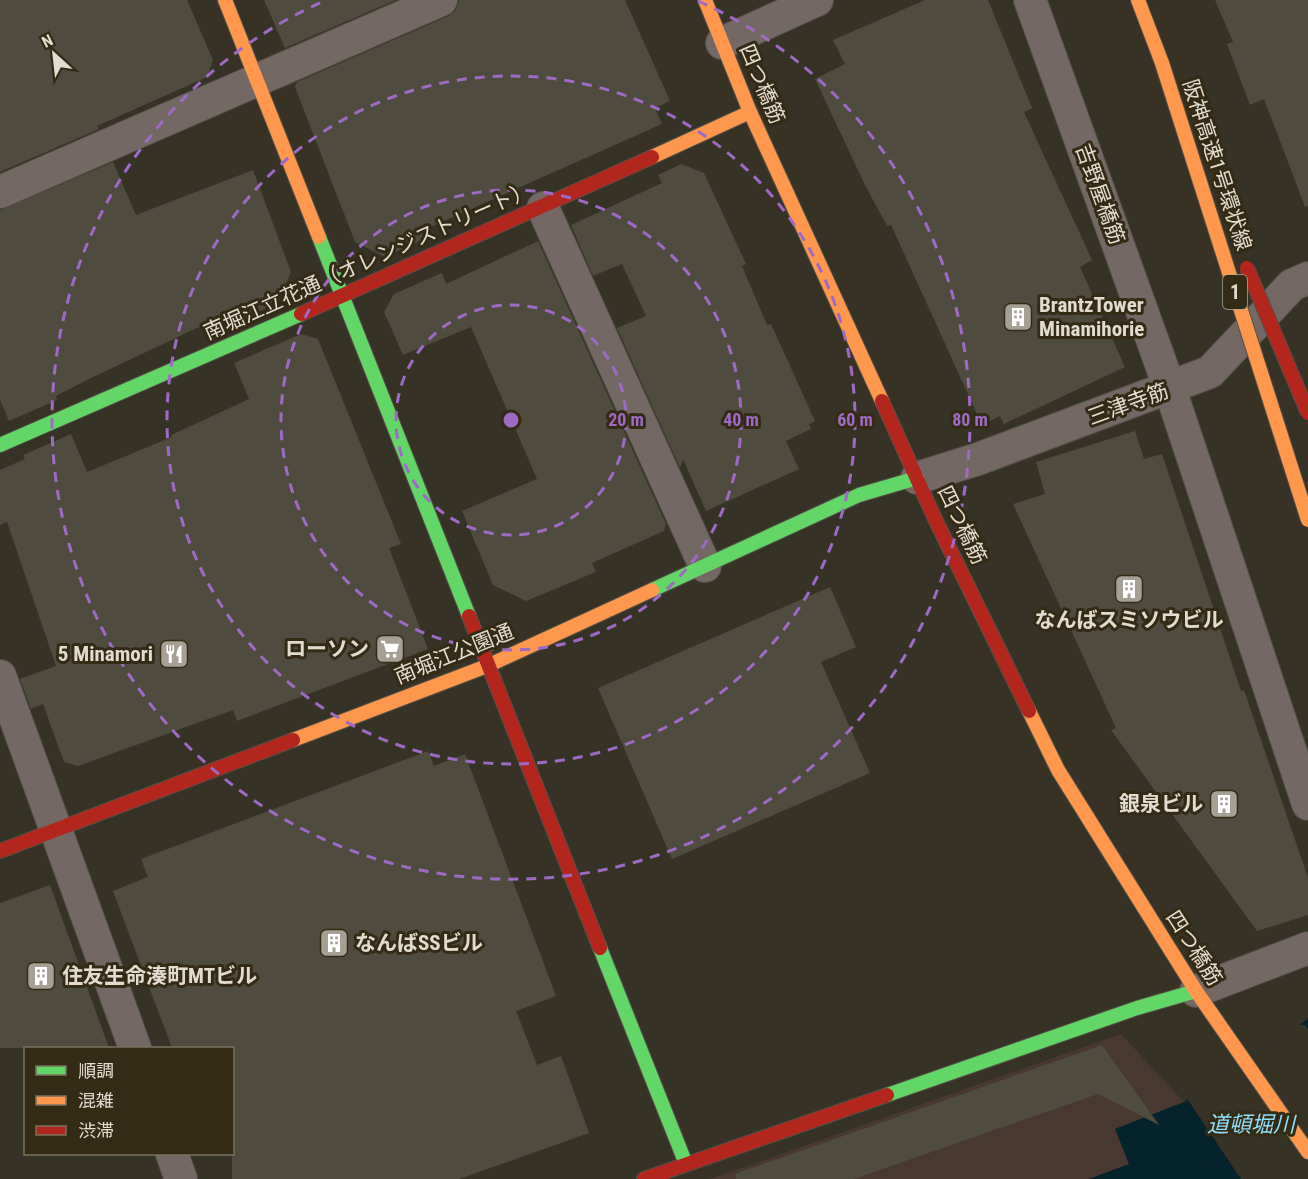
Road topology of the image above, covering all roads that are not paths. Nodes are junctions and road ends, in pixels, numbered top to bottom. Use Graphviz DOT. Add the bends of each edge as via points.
graph roads {
  1 [pos="225,0"];
  2 [pos="441,0"];
  3 [pos="705,0"];
  4 [pos="817,0"];
  5 [pos="1030,0"];
  6 [pos="1137,0"];
  7 [pos="722,43"];
  8 [pos="1162,63"];
  9 [pos="256,80"];
  10 [pos="750,112"];
  11 [pos="0,192"];
  12 [pos="543,208"];
  13 [pos="1226,216"];
  14 [pos="1244,260"];
  15 [pos="1308,278"];
  16 [pos="342,295"];
  17 [pos="1170,389"];
  18 [pos="1308,413"];
  19 [pos="0,446"];
  20 [pos="916,478"];
  21 [pos="1308,520"];
  22 [pos="705,566"];
  23 [pos="487,666"];
  24 [pos="0,676"];
  25 [pos="1308,804"];
  26 [pos="56,830"];
  27 [pos="0,851"];
  28 [pos="1308,948"];
  29 [pos="1196,990"];
  30 [pos="135,1047"];
  31 [pos="1308,1152"];
  32 [pos="172,1155"];
  33 [pos="686,1164"];
  34 [pos="182,1179"];
  35 [pos="644,1179"];
  1 -- 9 [label="main road"];
  2 -- 9 [label="street"];
  3 -- 7 [label="main road, 四つ橋筋"];
  4 -- 7 [label="street"];
  5 -- 17 [label="street, 吉野屋橋筋"];
  6 -- 8 [label="main road, 阪神高速1号環状線 / 1"];
  7 -- 10 [label="main road, 四つ橋筋"];
  8 -- 13 [label="main road, 阪神高速1号環状線 / 1, bridge"];
  8 -- 21 [label="main road, 阪神高速1号環状線 / 1, bridge"];
  9 -- 11 [label="street"];
  9 -- 16 [label="main road"];
  10 -- 12 [label="main road, 南堀江立花通（オレンジストリート）"];
  10 -- 20 [label="main road, 四つ橋筋"];
  12 -- 16 [label="main road, 南堀江立花通（オレンジストリート）"];
  12 -- 22 [label="street"];
  14 -- 18 [label="main road, 阪神高速1号環状線 / 1, bridge"];
  15 -- 17 [label="street, 三津寺筋" via="1292,285 1210,372"];
  16 -- 19 [label="main road, 南堀江立花通（オレンジストリート）"];
  16 -- 23 [label="main road"];
  17 -- 20 [label="street, 三津寺筋"];
  17 -- 25 [label="street, 吉野屋橋筋"];
  20 -- 22 [label="main road, 南堀江公園通" via="859,495"];
  20 -- 29 [label="main road, 四つ橋筋" via="1058,770"];
  22 -- 23 [label="main road, 南堀江公園通"];
  23 -- 26 [label="main road, 南堀江公園通"];
  23 -- 33 [label="main road"];
  24 -- 26 [label="street"];
  26 -- 27 [label="main road, 南堀江公園通"];
  26 -- 30 [label="street"];
  28 -- 29 [label="street"];
  29 -- 31 [label="main road, 四つ橋筋"];
  29 -- 33 [label="main road"];
  32 -- 34 [label="street"];
  33 -- 35 [label="main road"];
}
